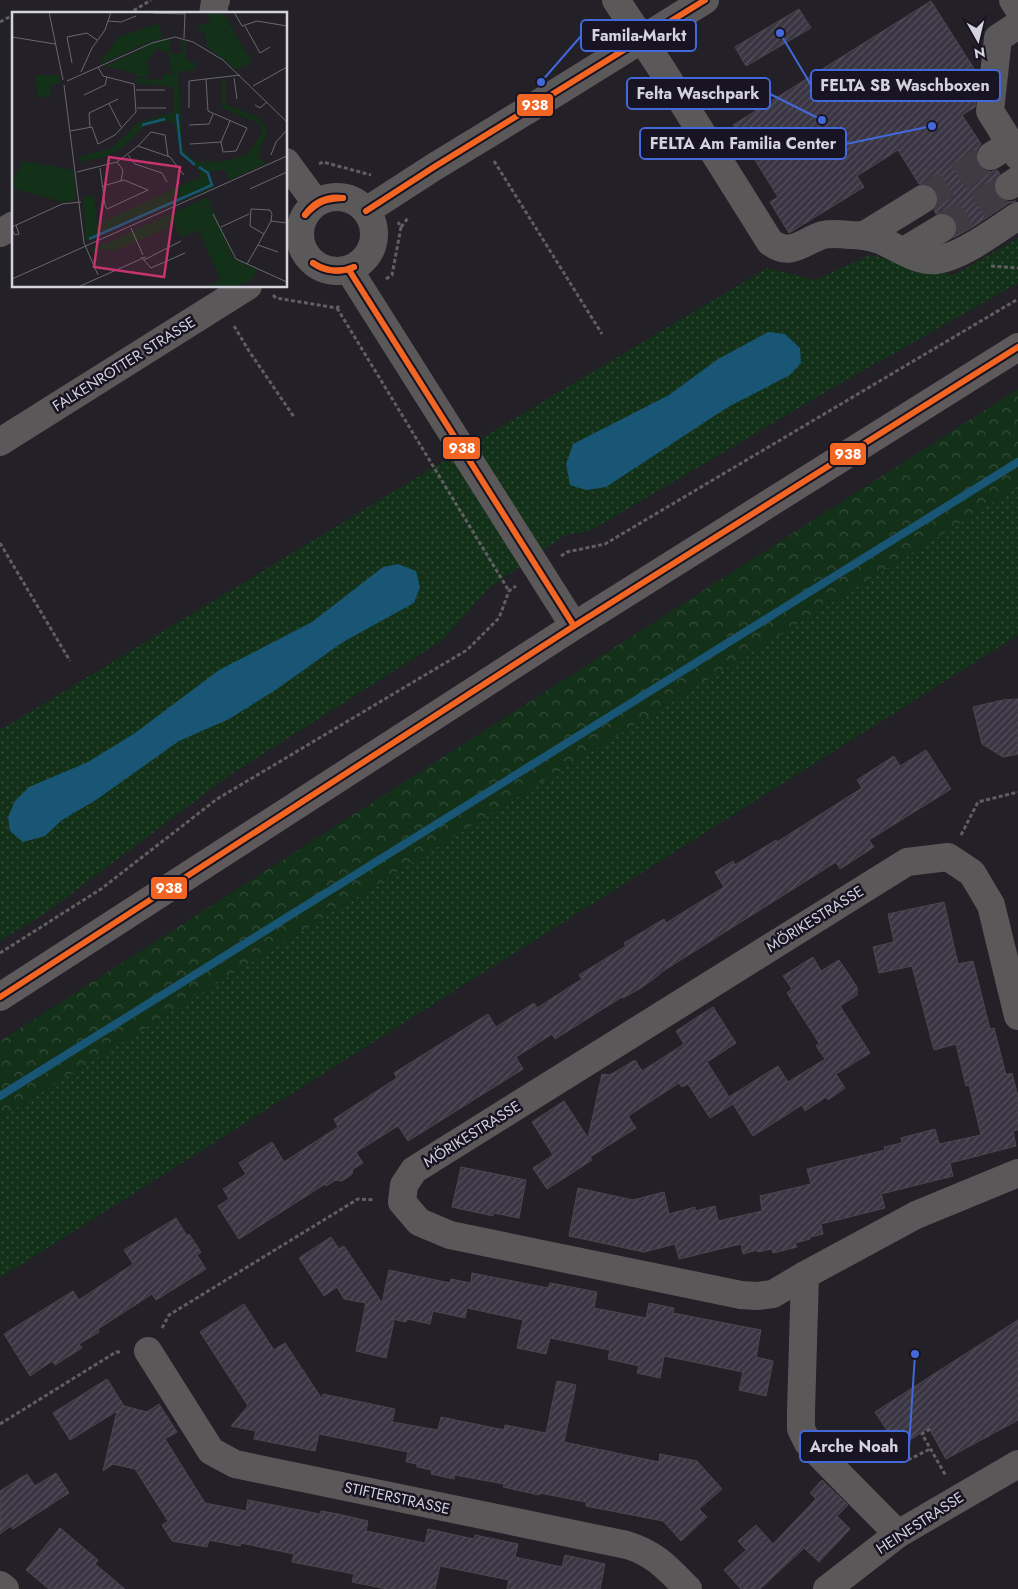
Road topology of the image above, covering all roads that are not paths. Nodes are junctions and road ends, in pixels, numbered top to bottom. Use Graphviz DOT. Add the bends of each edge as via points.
graph roads {
  1 [pos="216,0"];
  2 [pos="616,0"];
  3 [pos="705,0"];
  4 [pos="1013,0"];
  5 [pos="1018,8"];
  6 [pos="213,12"];
  7 [pos="1018,26"];
  8 [pos="642,39"];
  9 [pos="1006,152"];
  10 [pos="288,165"];
  11 [pos="923,199"];
  12 [pos="316,203"];
  13 [pos="366,211"];
  14 [pos="1018,216"];
  15 [pos="12,226"];
  16 [pos="942,228"];
  17 [pos="0,234"];
  18 [pos="863,236"];
  19 [pos="904,251"];
  20 [pos="295,257"];
  21 [pos="349,270"];
  22 [pos="260,289"];
  23 [pos="1018,347"];
  24 [pos="0,442"];
  25 [pos="574,626"];
  26 [pos="0,997"];
  27 [pos="1018,1016"];
  28 [pos="1018,1173"];
  29 [pos="805,1274"];
  30 [pos="148,1351"];
  31 [pos="1018,1464"];
  32 [pos="898,1534"];
  33 [pos="0,1585"];
  34 [pos="5,1589"];
  35 [pos="688,1589"];
  36 [pos="827,1589"];
  1 -- 6 [label="street"];
  2 -- 8 [label="street"];
  3 -- 8 [label="street"];
  4 -- 5 [label="street"];
  7 -- 9 [label="street" via="998,38 990,111"];
  8 -- 13 [label="street"];
  8 -- 18 [label="street" via="770,242 794,249 827,234"];
  10 -- 12 [label="street"];
  11 -- 18 [label="street"];
  12 -- 13 [label="street" via="342,198 355,202"];
  12 -- 20 [label="street" via="305,215 299,230 300,241"];
  13 -- 21 [label="street" via="374,238 370,252"];
  14 -- 19 [label="street" via="958,254 946,258 934,261"];
  15 -- 17 [label="street"];
  16 -- 19 [label="street"];
  18 -- 19 [label="street"];
  20 -- 21 [label="street" via="331,271"];
  21 -- 25 [label="street"];
  22 -- 24 [label="street, FALKENROTTER STRASSE" via="222,303"];
  23 -- 25 [label="main road"];
  25 -- 26 [label="main road"];
  27 -- 29 [label="street, MÖRIKESTRASSE" via="991,905 972,873 948,857 906,862 414,1170 404,1185 402,1202 419,1222 450,1235 741,1295 773,1294"];
  28 -- 29 [label="street" via="916,1215"];
  29 -- 32 [label="street" via="801,1429 808,1443"];
  30 -- 35 [label="street, STIFTERSTRASSE" via="211,1451 235,1464 627,1545 659,1560"];
  31 -- 32 [label="street, HEINESTRASSE"];
  32 -- 36 [label="street, HEINESTRASSE"];
  33 -- 34 [label="street"];
}
